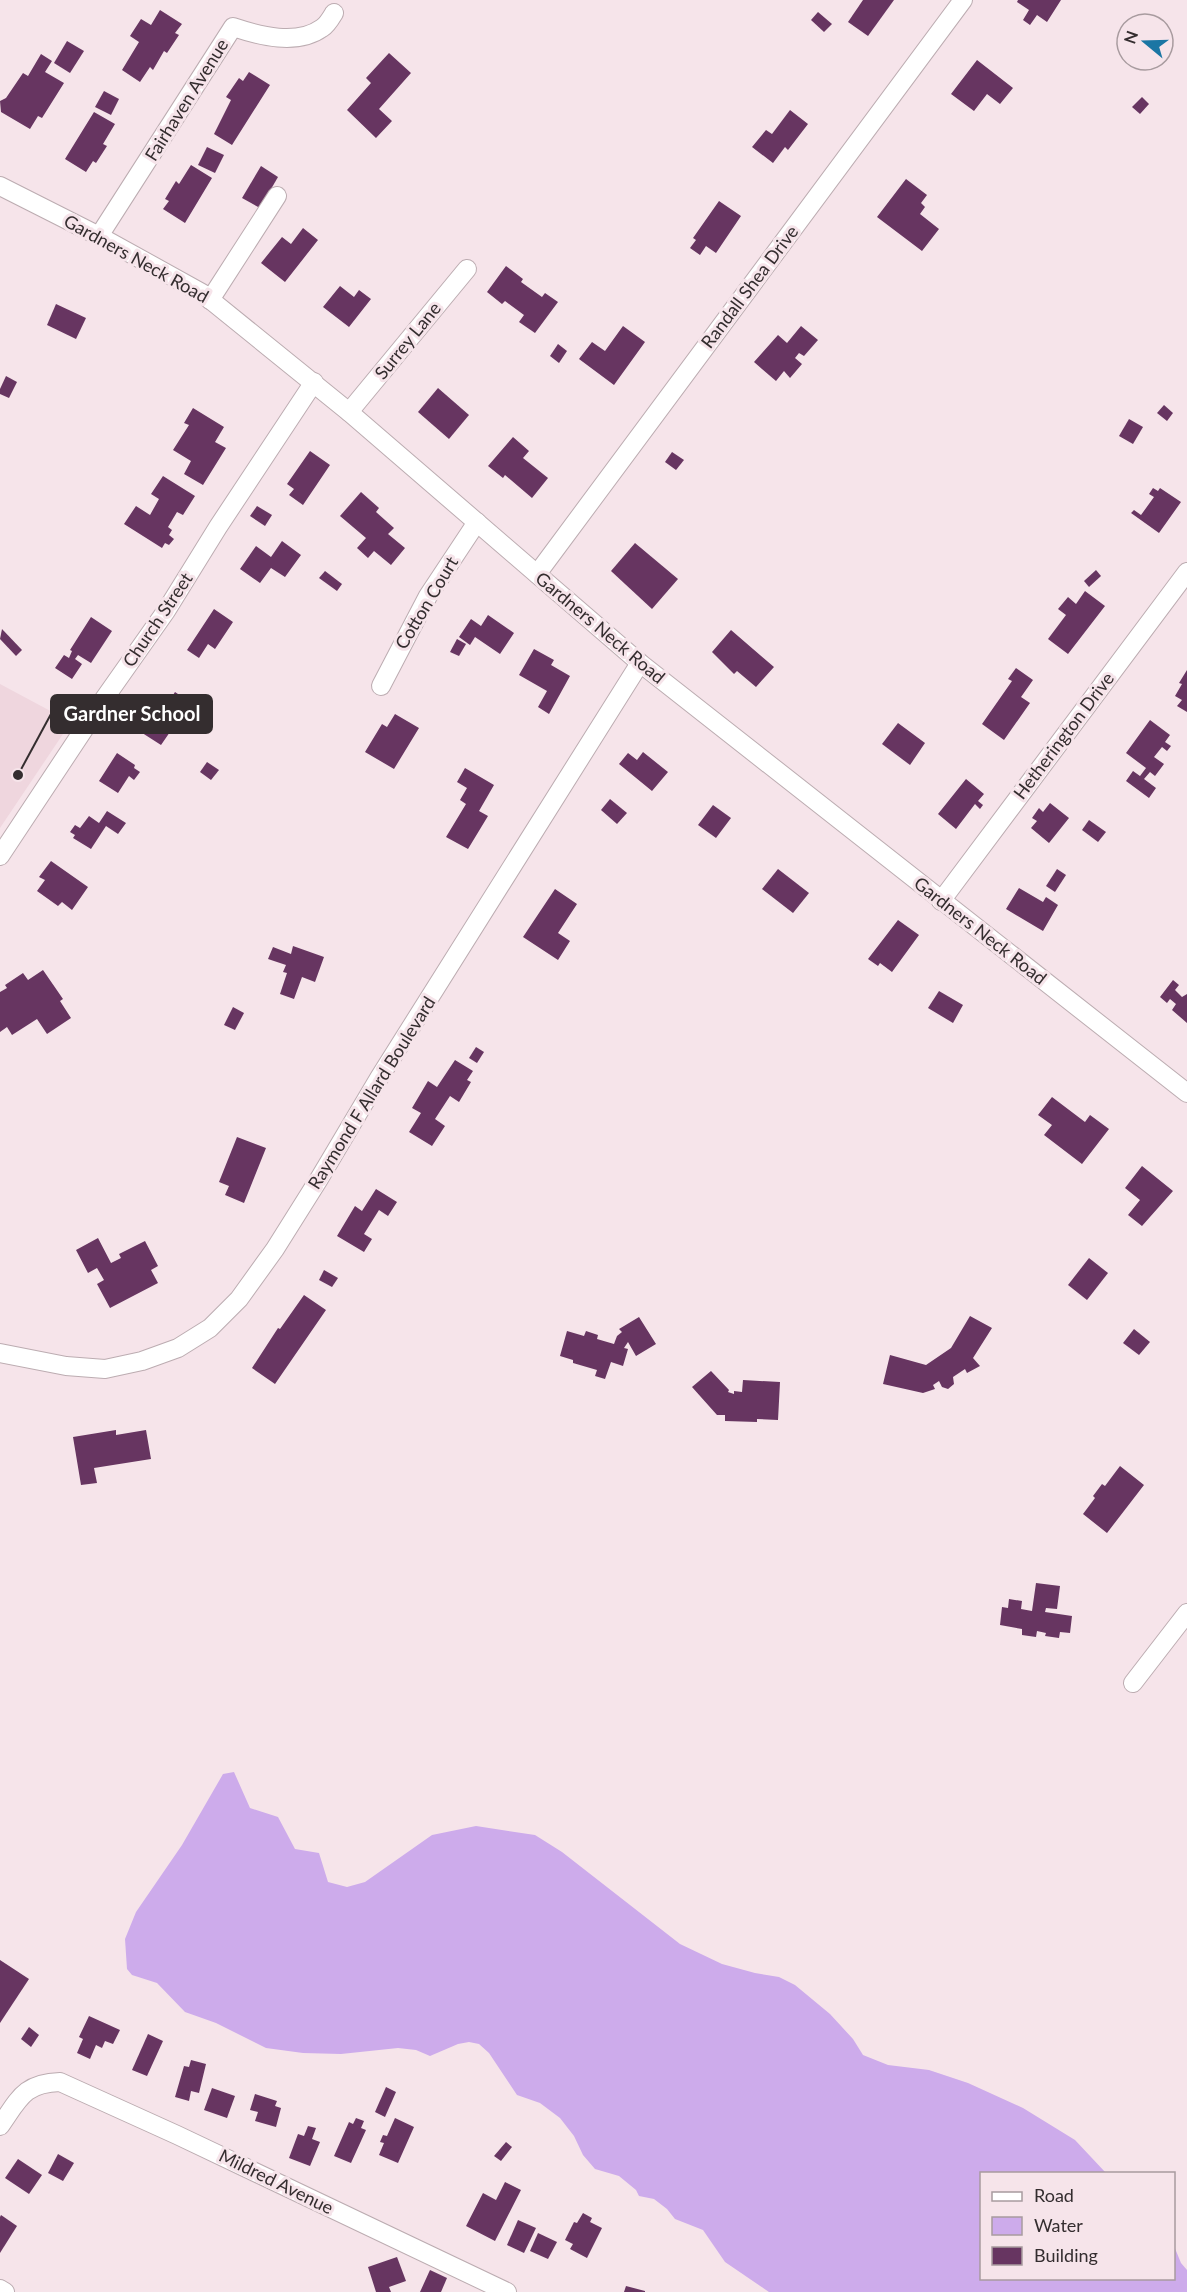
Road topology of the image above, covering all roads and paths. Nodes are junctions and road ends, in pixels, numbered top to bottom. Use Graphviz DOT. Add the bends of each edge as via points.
graph roads {
  1 [pos="963,0"];
  2 [pos="334,13"];
  3 [pos="0,186"];
  4 [pos="277,196"];
  5 [pos="99,236"];
  6 [pos="466,269"];
  7 [pos="210,300"];
  8 [pos="314,382"];
  9 [pos="349,412"];
  10 [pos="477,522"];
  11 [pos="1187,572"];
  12 [pos="537,574"];
  13 [pos="640,663"];
  14 [pos="381,686"];
  15 [pos="0,856"];
  16 [pos="941,901"];
  17 [pos="1187,1093"];
  18 [pos="0,1353"];
  19 [pos="1187,1613"];
  20 [pos="1133,1683"];
  21 [pos="0,2126"];
  22 [pos="0,2289"];
  23 [pos="5,2292"];
  24 [pos="507,2292"];
  1 -- 12 [label="street, Randall Shea Drive"];
  2 -- 5 [label="street, Fairhaven Avenue" via="324,28 295,37 274,38 233,27"];
  3 -- 5 [label="street, Gardners Neck Road"];
  4 -- 7 [label="street"];
  5 -- 7 [label="street, Gardners Neck Road"];
  6 -- 9 [label="street, Surrey Lane"];
  7 -- 8 [label="street, Gardners Neck Road"];
  8 -- 9 [label="street, Gardners Neck Road"];
  8 -- 15 [label="street, Church Street" via="166,611"];
  9 -- 10 [label="street, Gardners Neck Road"];
  10 -- 12 [label="street, Gardners Neck Road"];
  10 -- 14 [label="street, Cotton Court" via="428,596"];
  11 -- 16 [label="street, Hetherington Drive"];
  12 -- 13 [label="street, Gardners Neck Road"];
  13 -- 16 [label="street, Gardners Neck Road"];
  13 -- 18 [label="street, Raymond F Allard Boulevard" via="275,1249 239,1299 210,1328 178,1348 142,1361 105,1369"];
  16 -- 17 [label="street, Gardners Neck Road"];
  19 -- 20 [label="street"];
  21 -- 24 [label="street, Mildred Avenue" via="29,2089 60,2082"];
  22 -- 23 [label="street"];
}
